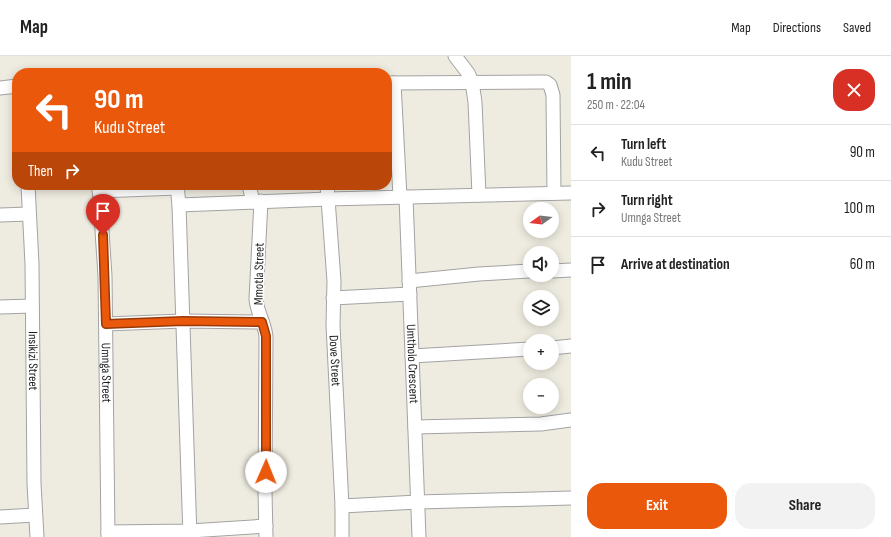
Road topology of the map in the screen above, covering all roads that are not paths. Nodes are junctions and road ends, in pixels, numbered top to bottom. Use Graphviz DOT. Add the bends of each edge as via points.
graph roads {
  1 [pos="455,56"];
  2 [pos="472,82"];
  3 [pos="392,83"];
  4 [pos="12,87"];
  5 [pos="0,88"];
  6 [pos="392,101"];
  7 [pos="28,190"];
  8 [pos="99,190"];
  9 [pos="177,190"];
  10 [pos="251,190"];
  11 [pos="327,190"];
  12 [pos="554,193"];
  13 [pos="571,193"];
  14 [pos="479,195"];
  15 [pos="403,197"];
  16 [pos="328,199"];
  17 [pos="257,202"];
  18 [pos="178,205"];
  19 [pos="29,214"];
  20 [pos="0,215"];
  21 [pos="571,270"];
  22 [pos="523,271"];
  23 [pos="559,271"];
  24 [pos="409,287"];
  25 [pos="333,298"];
  26 [pos="32,306"];
  27 [pos="0,307"];
  28 [pos="183,321"];
  29 [pos="262,322"];
  30 [pos="106,324"];
  31 [pos="571,346"];
  32 [pos="559,347"];
  33 [pos="523,349"];
  34 [pos="412,356"];
  35 [pos="571,420"];
  36 [pos="415,427"];
  37 [pos="571,498"];
  38 [pos="418,502"];
  39 [pos="342,506"];
  40 [pos="35,515"];
  41 [pos="0,517"];
  42 [pos="266,531"];
  43 [pos="108,534"];
  44 [pos="190,534"];
  45 [pos="37,537"];
  46 [pos="342,537"];
  47 [pos="418,537"];
  1 -- 2 [label="street"];
  2 -- 3 [label="street"];
  2 -- 12 [label="street" via="546,82 550,85 553,95"];
  2 -- 14 [label="street"];
  4 -- 5 [label="street"];
  6 -- 15 [label="street, Umtholo Crescent"];
  7 -- 19 [label="street, Insikizi Street"];
  8 -- 30 [label="street, Umnga Street"];
  9 -- 18 [label="street"];
  10 -- 17 [label="street, Mmotla Street"];
  11 -- 16 [label="street, Dove Street"];
  12 -- 13 [label="street"];
  12 -- 14 [label="street"];
  14 -- 15 [label="street"];
  15 -- 16 [label="street"];
  15 -- 24 [label="street, Umtholo Crescent"];
  16 -- 17 [label="street"];
  16 -- 25 [label="street, Dove Street"];
  17 -- 18 [label="street"];
  17 -- 29 [label="street, Mmotla Street" via="256,299"];
  18 -- 28 [label="street"];
  19 -- 20 [label="street"];
  19 -- 26 [label="street, Insikizi Street"];
  21 -- 23 [label="street"];
  22 -- 24 [label="street" via="479,274"];
  24 -- 25 [label="street"];
  24 -- 34 [label="street, Umtholo Crescent"];
  25 -- 39 [label="street, Dove Street"];
  26 -- 27 [label="street"];
  26 -- 40 [label="street, Insikizi Street"];
  28 -- 29 [label="street"];
  28 -- 30 [label="street"];
  28 -- 44 [label="street"];
  29 -- 42 [label="street, Mmotla Street" via="266,336"];
  30 -- 43 [label="street, Umnga Street"];
  31 -- 32 [label="street"];
  33 -- 34 [label="street"];
  34 -- 36 [label="street, Umtholo Crescent"];
  35 -- 36 [label="street" via="541,424"];
  36 -- 38 [label="street, Umtholo Crescent"];
  37 -- 38 [label="street"];
  38 -- 39 [label="street"];
  38 -- 47 [label="street, Umtholo Crescent"];
  39 -- 46 [label="street, Dove Street"];
  40 -- 41 [label="street"];
  40 -- 45 [label="street, Insikizi Street"];
  42 -- 44 [label="street"];
  43 -- 44 [label="street"];
}
